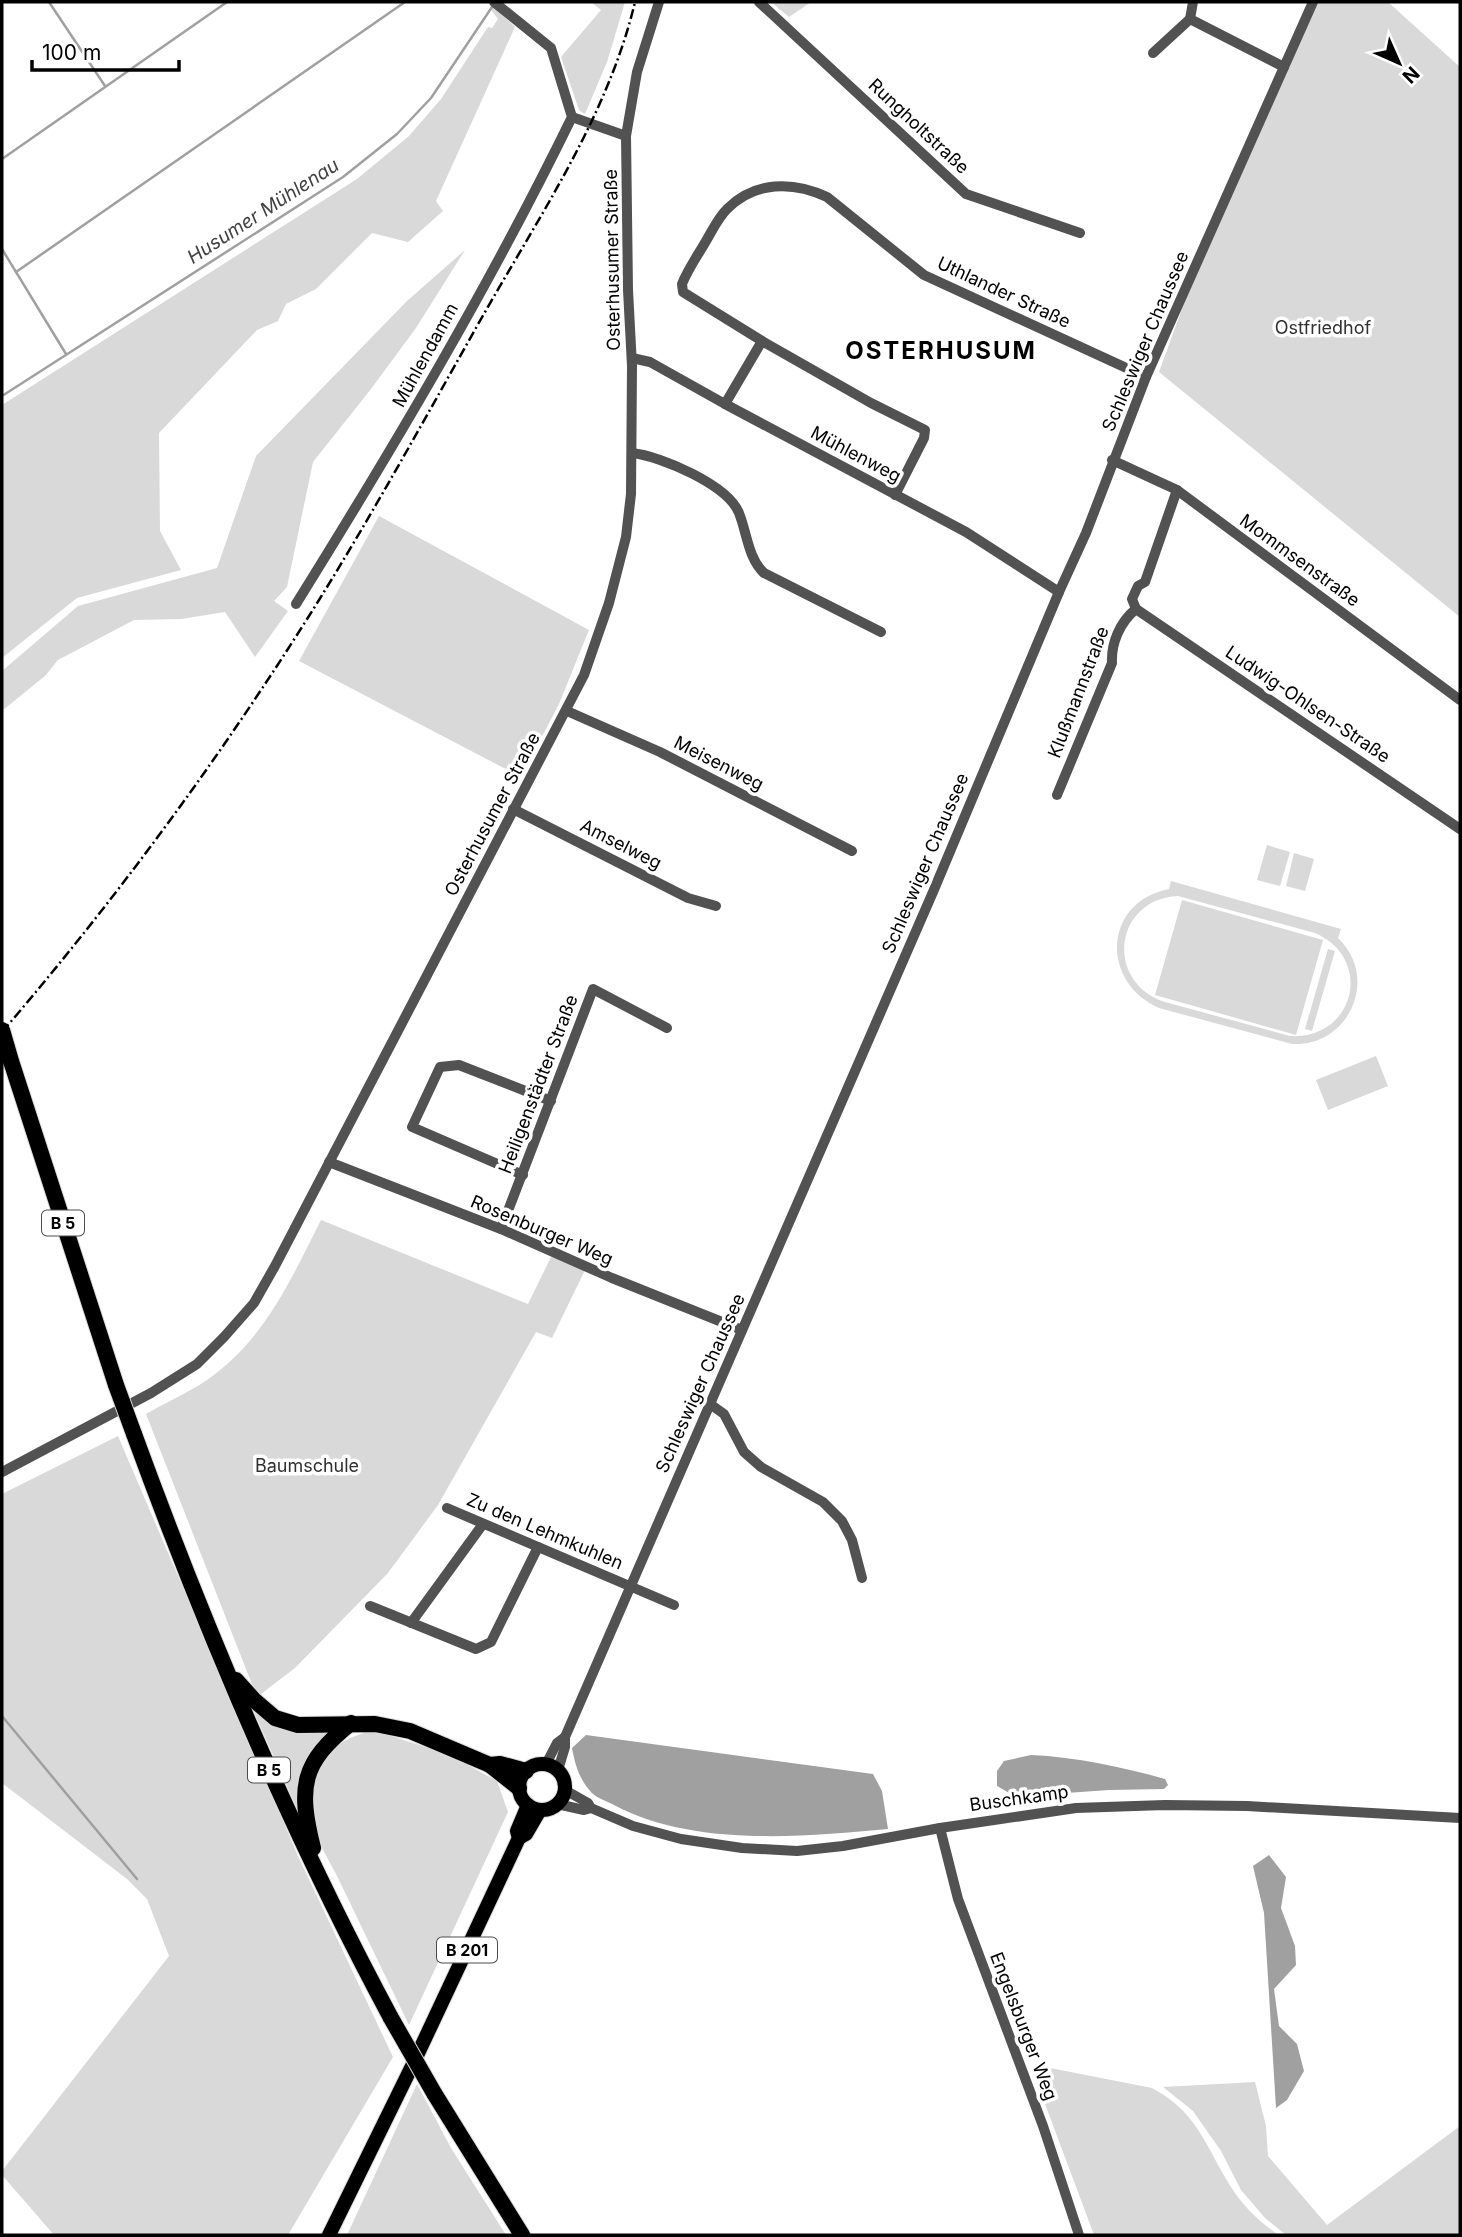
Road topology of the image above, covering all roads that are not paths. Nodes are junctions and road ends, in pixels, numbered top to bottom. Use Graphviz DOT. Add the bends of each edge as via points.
graph roads {
  1 [pos="659,2"];
  2 [pos="759,2"];
  3 [pos="1193,2"];
  4 [pos="1313,2"];
  5 [pos="499,5"];
  6 [pos="1191,19"];
  7 [pos="1153,53"];
  8 [pos="1284,67"];
  9 [pos="572,117"];
  10 [pos="626,136"];
  11 [pos="1080,233"];
  12 [pos="762,341"];
  13 [pos="632,358"];
  14 [pos="1146,377"];
  15 [pos="725,404"];
  16 [pos="632,453"];
  17 [pos="1112,460"];
  18 [pos="1177,490"];
  19 [pos="895,495"];
  20 [pos="1059,592"];
  21 [pos="296,604"];
  22 [pos="1136,609"];
  23 [pos="881,632"];
  24 [pos="1460,700"];
  25 [pos="567,711"];
  26 [pos="1057,795"];
  27 [pos="513,809"];
  28 [pos="1460,829"];
  29 [pos="852,852"];
  30 [pos="716,906"];
  31 [pos="667,1028"];
  32 [pos="2,1030"];
  33 [pos="551,1101"];
  34 [pos="329,1162"];
  35 [pos="523,1175"];
  36 [pos="500,1229"];
  37 [pos="742,1330"];
  38 [pos="710,1404"];
  39 [pos="2,1472"];
  40 [pos="447,1508"];
  41 [pos="483,1524"];
  42 [pos="538,1547"];
  43 [pos="862,1578"];
  44 [pos="630,1587"];
  45 [pos="674,1605"];
  46 [pos="370,1606"];
  47 [pos="411,1623"];
  48 [pos="221,1658"];
  49 [pos="351,1723"];
  50 [pos="490,1765"];
  51 [pos="552,1767"];
  52 [pos="526,1770"];
  53 [pos="519,1788"];
  54 [pos="565,1790"];
  55 [pos="557,1804"];
  56 [pos="534,1807"];
  57 [pos="591,1808"];
  58 [pos="1460,1818"];
  59 [pos="940,1828"];
  60 [pos="321,1881"];
  61 [pos="329,2235"];
  62 [pos="521,2235"];
  63 [pos="1079,2235"];
  1 -- 10 [label="street, Osterhusumer Straße" via="637,72"];
  2 -- 11 [label="street, Rungholtstraße" via="966,194"];
  3 -- 6 [label="street"];
  4 -- 8 [label="street, Schleswiger Chaussee"];
  5 -- 9 [label="street" via="551,48"];
  6 -- 7 [label="street"];
  6 -- 8 [label="street"];
  8 -- 14 [label="street, Schleswiger Chaussee"];
  9 -- 10 [label="street"];
  9 -- 21 [label="street, Mühlendamm" via="387,459"];
  10 -- 13 [label="street, Osterhusumer Straße"];
  12 -- 14 [label="street, Uthlander Straße" via="683,292 682,284 732,205 762,187 795,186 827,197 924,275"];
  12 -- 15 [label="street"];
  12 -- 19 [label="street" via="925,430"];
  13 -- 15 [label="street, Mühlenweg" via="650,362"];
  13 -- 16 [label="street, Osterhusumer Straße"];
  14 -- 17 [label="street, Schleswiger Chaussee"];
  15 -- 19 [label="street, Mühlenweg"];
  16 -- 23 [label="street" via="690,474 729,498 738,511 753,558 764,573"];
  16 -- 25 [label="street, Osterhusumer Straße" via="623,551 600,633"];
  17 -- 18 [label="street, Mommsenstraße"];
  17 -- 20 [label="street, Schleswiger Chaussee"];
  18 -- 22 [label="street, Klußmannstraße" via="1145,582 1132,599"];
  18 -- 24 [label="street, Mommsenstraße"];
  19 -- 20 [label="street, Mühlenweg" via="966,532"];
  20 -- 37 [label="street, Schleswiger Chaussee"];
  22 -- 26 [label="street, Klußmannstraße" via="1125,618 1111,650 1112,663"];
  22 -- 28 [label="street, Ludwig-Ohlsen-Straße"];
  25 -- 27 [label="street, Osterhusumer Straße"];
  25 -- 29 [label="street, Meisenweg" via="660,752"];
  27 -- 30 [label="street, Amselweg" via="688,898"];
  27 -- 34 [label="street, Osterhusumer Straße"];
  31 -- 33 [label="street, Heiligenstädter Straße" via="593,989"];
  32 -- 48 [label="highway, B 5, bridge" via="116,1385"];
  33 -- 35 [label="street, Heiligenstädter Straße"];
  33 -- 35 [label="street" via="458,1065 440,1068 412,1127"];
  34 -- 36 [label="street, Rosenburger Weg"];
  34 -- 39 [label="street, Osterhusumer Straße" via="254,1303 197,1364"];
  35 -- 36 [label="street, Heiligenstädter Straße"];
  36 -- 37 [label="street, Rosenburger Weg"];
  37 -- 38 [label="street, Schleswiger Chaussee"];
  38 -- 43 [label="street" via="724,1415 744,1452 822,1502 842,1521"];
  38 -- 44 [label="street, Schleswiger Chaussee"];
  40 -- 41 [label="street, Zu den Lehmkuhlen"];
  41 -- 42 [label="street, Zu den Lehmkuhlen"];
  41 -- 47 [label="street"];
  42 -- 44 [label="street, Zu den Lehmkuhlen"];
  42 -- 47 [label="street" via="491,1642 476,1649"];
  44 -- 45 [label="street, Zu den Lehmkuhlen"];
  44 -- 51 [label="street, Schleswiger Chaussee" via="565,1737 565,1747"];
  46 -- 47 [label="street"];
  48 -- 49 [label="highway" via="275,1718 298,1725"];
  48 -- 60 [label="highway, B 5"];
  49 -- 50 [label="highway" via="410,1731"];
  49 -- 60 [label="highway" via="328,1741 306,1780 307,1824"];
  50 -- 52 [label="highway"];
  50 -- 53 [label="highway"];
  51 -- 52 [label="main road" via="538,1764"];
  51 -- 54 [label="main road"];
  52 -- 53 [label="main road"];
  53 -- 56 [label="main road" via="523,1800"];
  54 -- 55 [label="main road"];
  54 -- 57 [label="street, Buschkamp"];
  55 -- 56 [label="main road" via="547,1809"];
  55 -- 57 [label="street, Buschkamp"];
  56 -- 61 [label="main road, B 201" via="517,1831 519,1838"];
  57 -- 59 [label="street, Buschkamp" via="663,1836 742,1848 796,1851"];
  58 -- 59 [label="street, Buschkamp" via="1165,1805 1076,1808"];
  59 -- 63 [label="street, Engelsburger Weg" via="958,1899"];
  60 -- 62 [label="highway, B 5, bridge" via="391,2018"];
}
